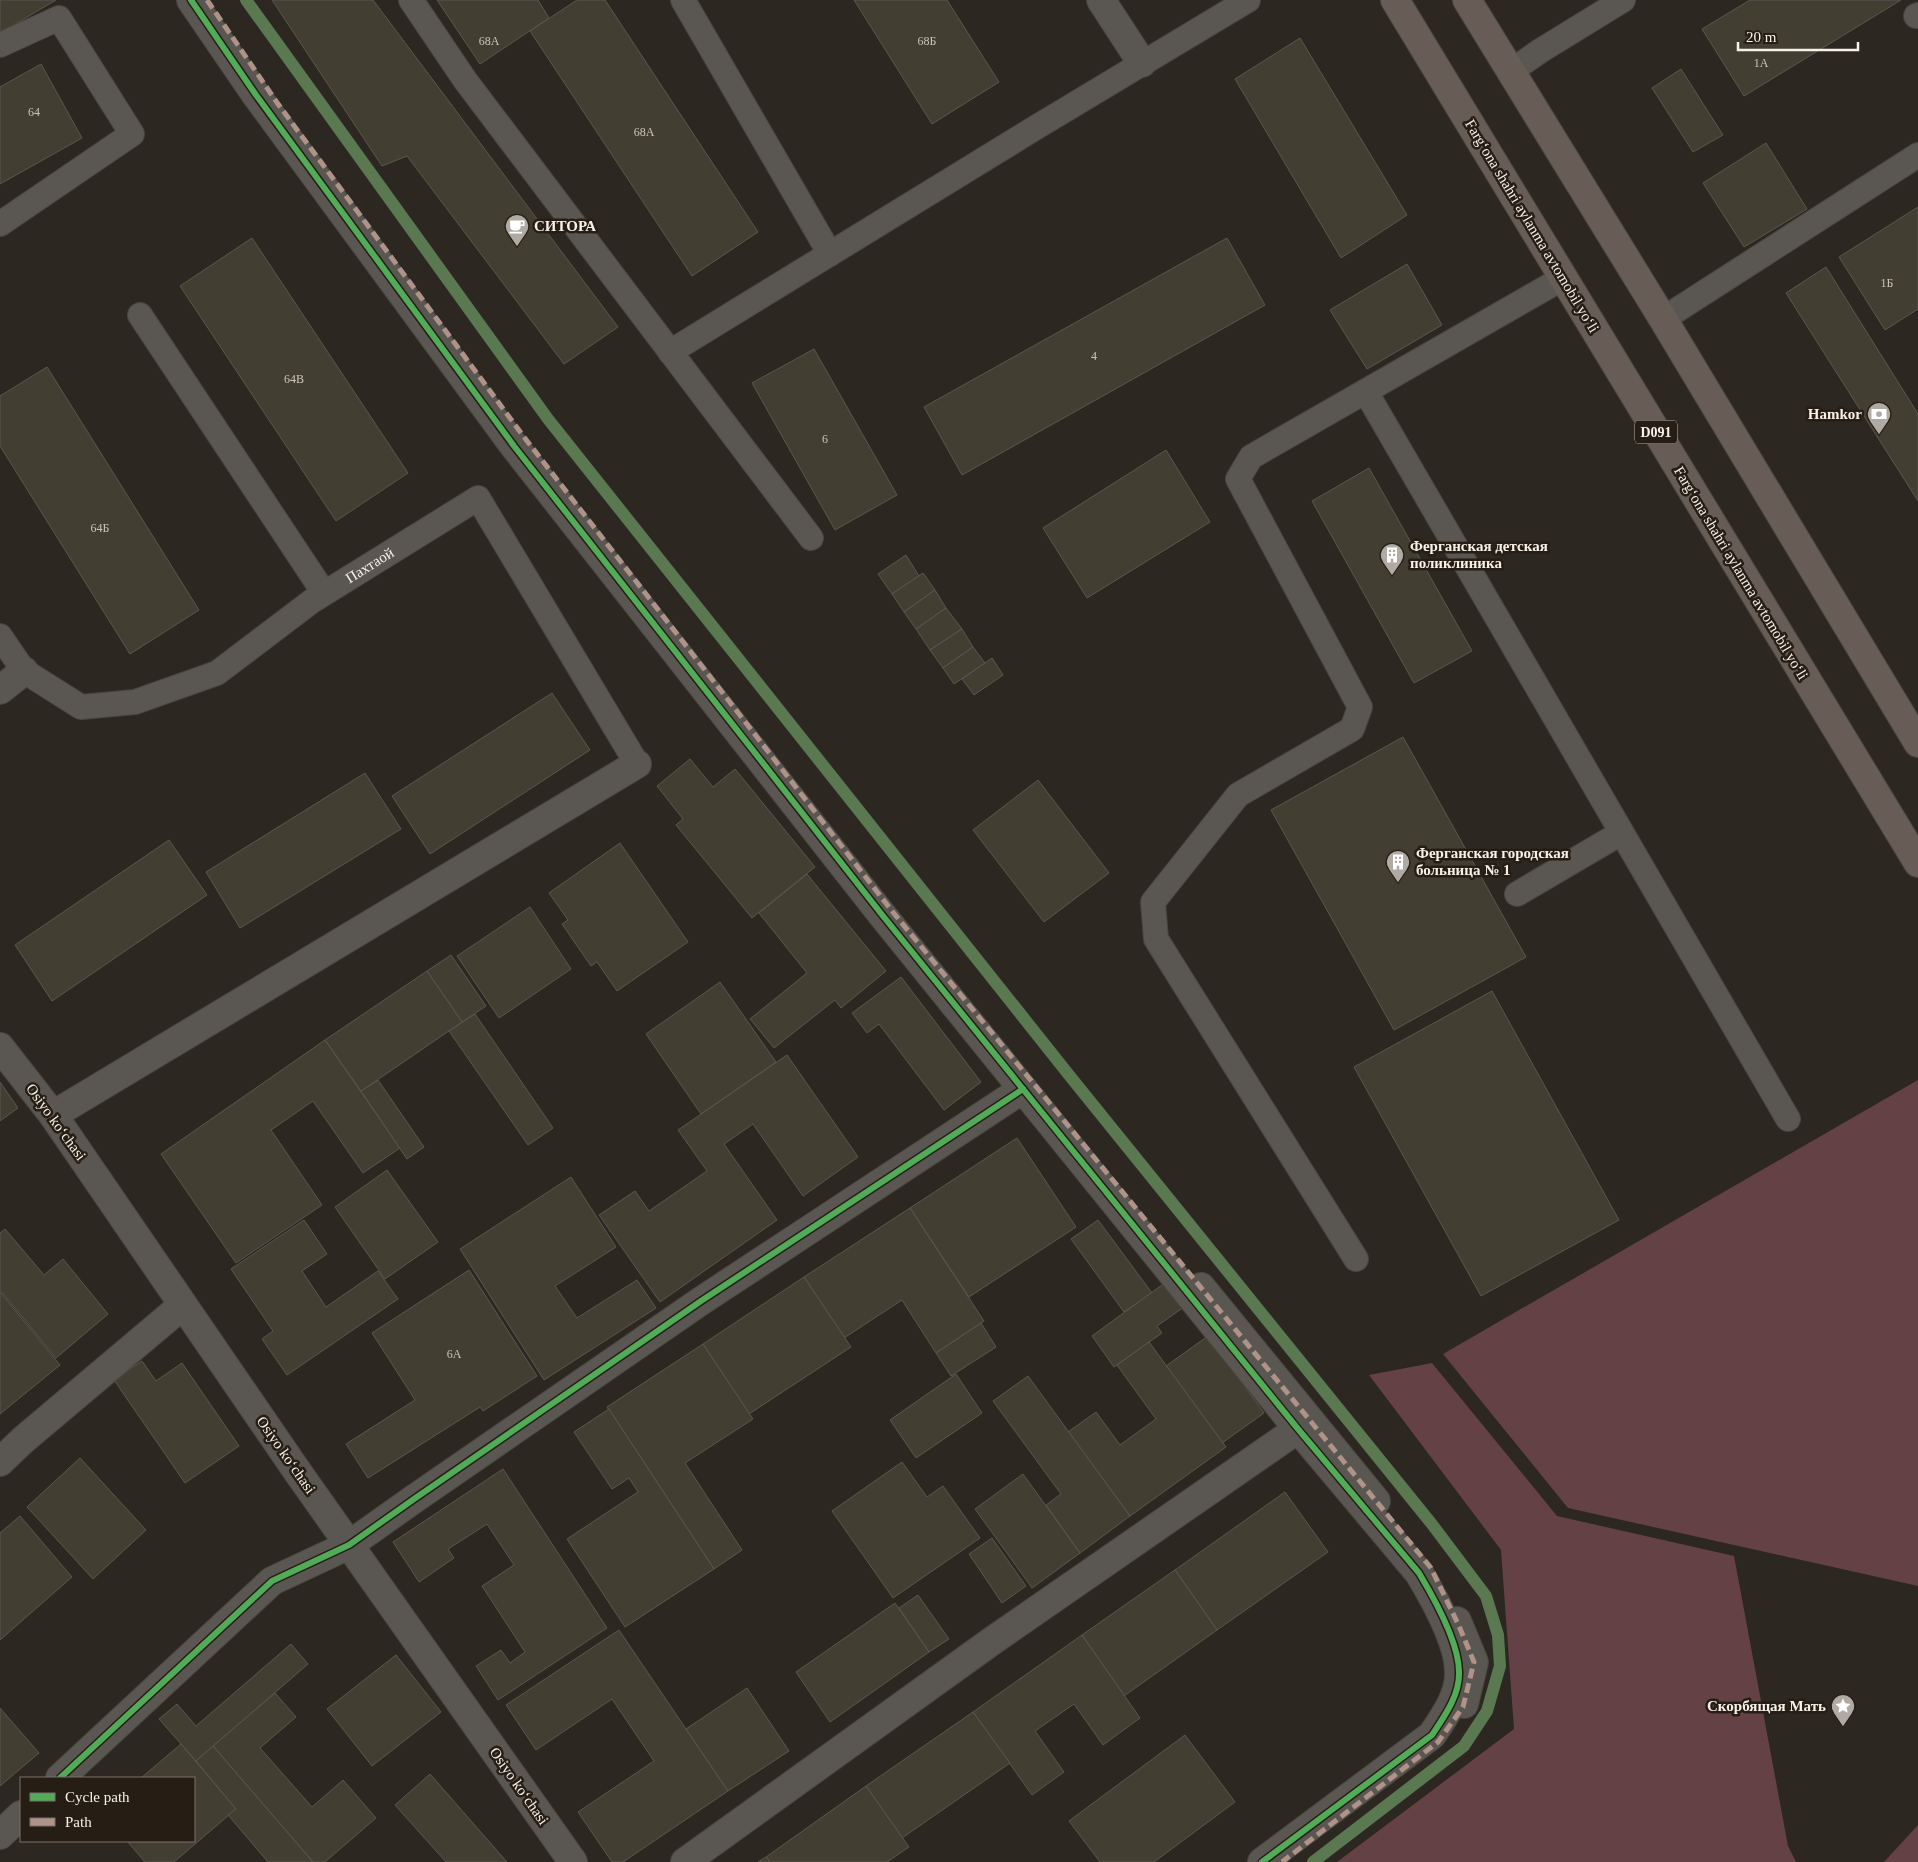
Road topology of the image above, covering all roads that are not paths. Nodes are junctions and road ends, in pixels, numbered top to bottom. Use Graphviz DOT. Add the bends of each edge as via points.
graph roads {
  1 [pos="191,0"];
  2 [pos="207,0"];
  3 [pos="411,0"];
  4 [pos="683,0"];
  5 [pos="1101,0"];
  6 [pos="1248,0"];
  7 [pos="1395,0"];
  8 [pos="1467,0"];
  9 [pos="1623,0"];
  10 [pos="0,46"];
  11 [pos="1142,63"];
  12 [pos="1510,72"];
  13 [pos="1918,155"];
  14 [pos="0,224"];
  15 [pos="830,254"];
  16 [pos="1563,278"];
  17 [pos="140,315"];
  18 [pos="1663,319"];
  19 [pos="670,352"];
  20 [pos="1366,392"];
  21 [pos="811,538"];
  22 [pos="324,593"];
  23 [pos="0,636"];
  24 [pos="24,671"];
  25 [pos="0,690"];
  26 [pos="1918,743"];
  27 [pos="637,764"];
  28 [pos="1622,833"];
  29 [pos="1918,862"];
  30 [pos="1517,894"];
  31 [pos="0,1047"];
  32 [pos="1023,1089"];
  33 [pos="53,1115"];
  34 [pos="1788,1119"];
  35 [pos="1356,1259"];
  36 [pos="183,1305"];
  37 [pos="1298,1429"];
  38 [pos="0,1462"];
  39 [pos="350,1545"];
  40 [pos="61,1777"];
  41 [pos="20,1816"];
  42 [pos="0,1835"];
  43 [pos="573,1862"];
  44 [pos="685,1862"];
  45 [pos="1262,1862"];
  46 [pos="1282,1862"];
  1 -- 32 [label="street" via="256,95 514,446"];
  2 -- 46 [label="street" via="278,104 524,437 892,911 1431,1568 1474,1662 1463,1707 1438,1742"];
  3 -- 19 [label="lane" via="465,80"];
  4 -- 15 [label="lane"];
  5 -- 11 [label="street"];
  6 -- 11 [label="lane"];
  7 -- 16 [label="highway, Fargʻona shahri aylanma avtomobil yoʻli / D091"];
  8 -- 12 [label="highway"];
  9 -- 12 [label="lane"];
  10 -- 14 [label="lane" via="59,18 132,134"];
  11 -- 15 [label="lane"];
  12 -- 18 [label="highway"];
  13 -- 18 [label="lane"];
  15 -- 19 [label="lane"];
  16 -- 20 [label="lane"];
  16 -- 29 [label="highway, Fargʻona shahri aylanma avtomobil yoʻli / D091"];
  17 -- 22 [label="lane"];
  18 -- 26 [label="highway"];
  19 -- 21 [label="lane"];
  20 -- 28 [label="lane"];
  20 -- 35 [label="lane" via="1251,457 1238,479 1360,707 1352,729 1238,795 1153,902 1156,939"];
  22 -- 24 [label="lane, Пахтаой" via="217,673 135,702 81,707"];
  22 -- 27 [label="lane, Пахтаой" via="478,498"];
  23 -- 24 [label="lane, Пахтаой"];
  24 -- 25 [label="street"];
  27 -- 33 [label="street"];
  28 -- 30 [label="lane"];
  28 -- 34 [label="lane"];
  31 -- 33 [label="street, Osiyo koʻchasi"];
  32 -- 37 [label="street"];
  32 -- 39 [label="street" via="701,1301"];
  33 -- 36 [label="street, Osiyo koʻchasi"];
  36 -- 38 [label="street"];
  36 -- 39 [label="street, Osiyo koʻchasi"];
  37 -- 44 [label="street" via="992,1641"];
  37 -- 45 [label="street" via="1419,1573 1449,1633 1460,1673 1448,1711 1432,1735"];
  39 -- 40 [label="street" via="272,1581"];
  39 -- 43 [label="street, Osiyo koʻchasi"];
  41 -- 42 [label="street"];
}
